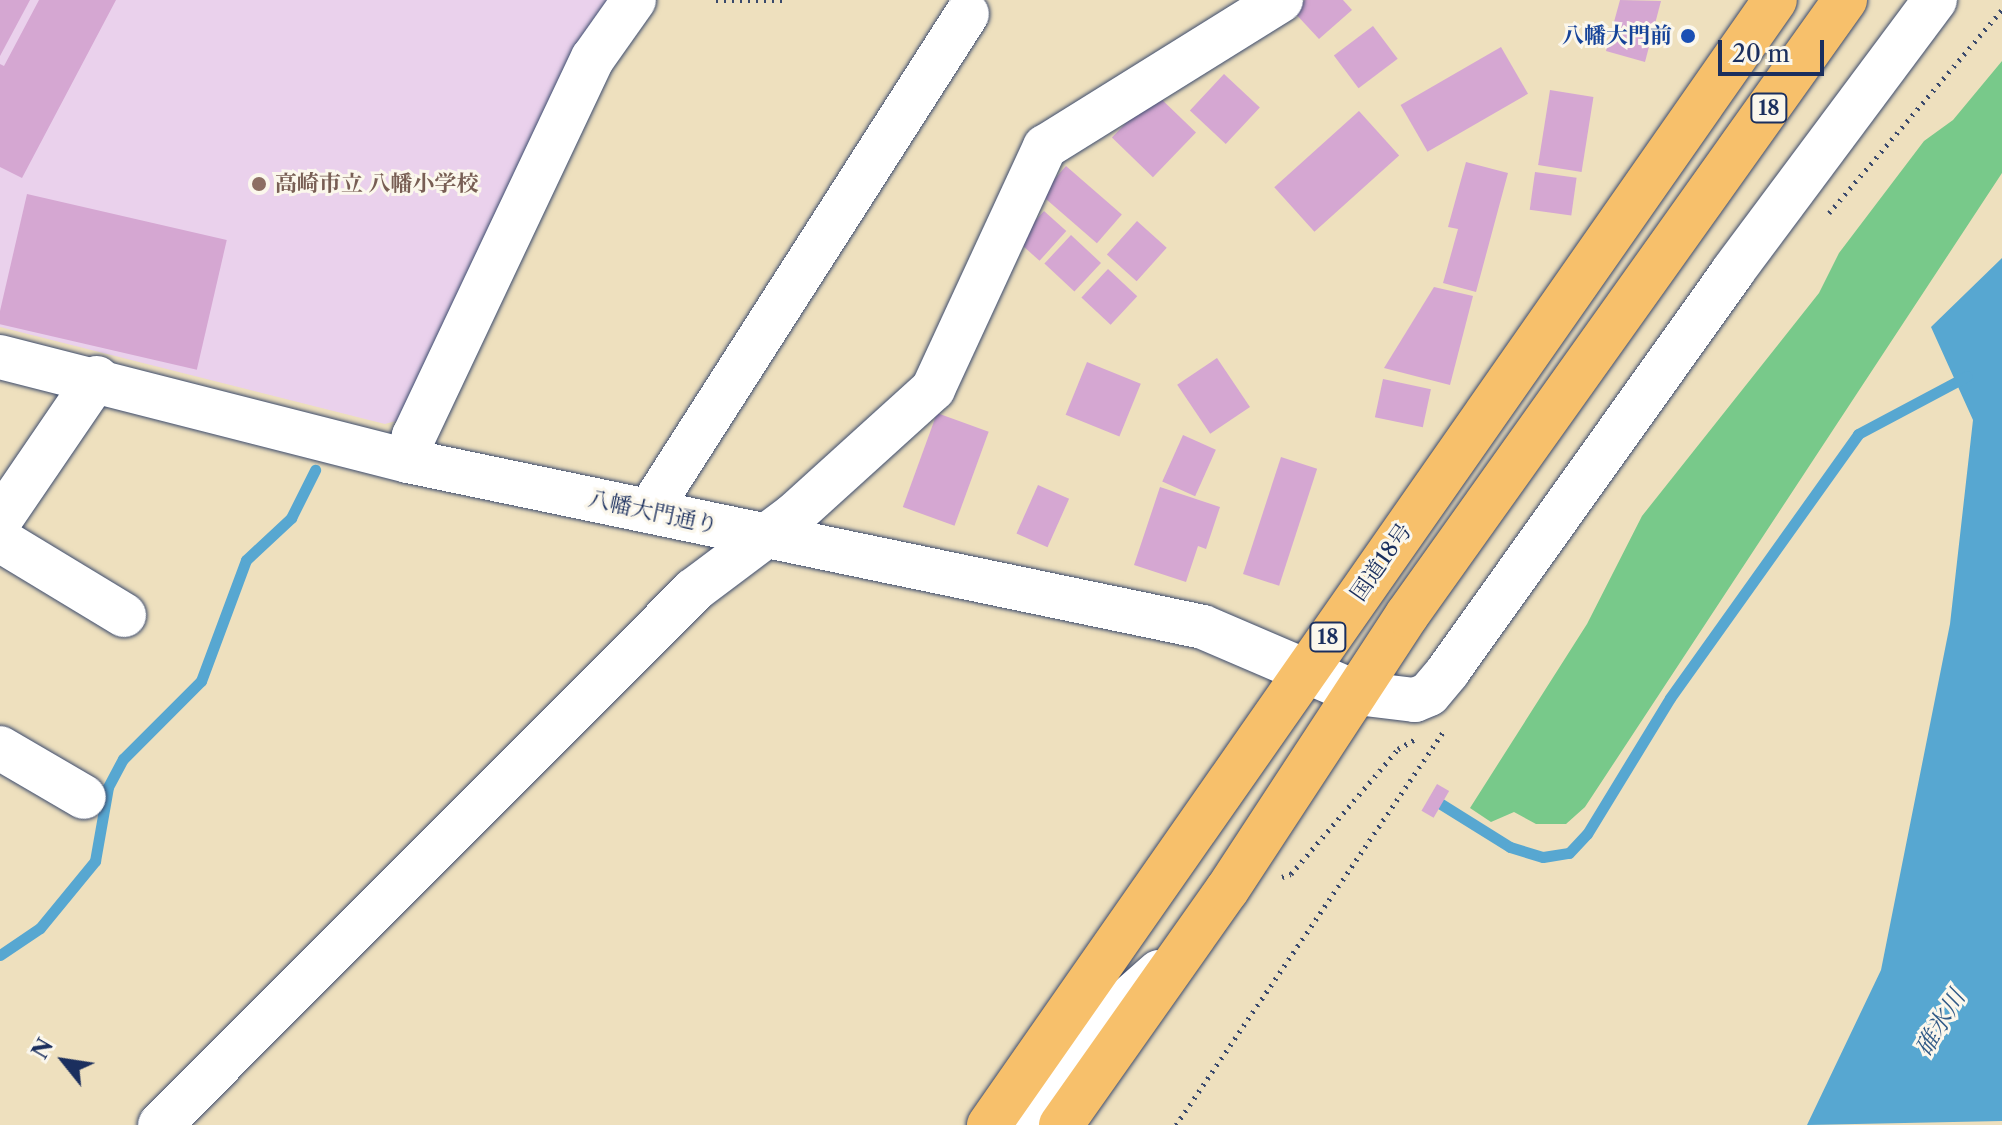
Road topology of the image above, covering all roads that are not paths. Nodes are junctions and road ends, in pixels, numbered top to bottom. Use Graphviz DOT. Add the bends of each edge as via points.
graph roads {
  1 [pos="634,0"];
  2 [pos="1281,0"];
  3 [pos="1775,0"];
  4 [pos="1845,0"];
  5 [pos="1935,0"];
  6 [pos="967,14"];
  7 [pos="0,357"];
  8 [pos="97,378"];
  9 [pos="408,461"];
  10 [pos="649,511"];
  11 [pos="0,520"];
  12 [pos="763,537"];
  13 [pos="0,540"];
  14 [pos="124,615"];
  15 [pos="1303,671"];
  16 [pos="1357,693"];
  17 [pos="0,748"];
  18 [pos="84,797"];
  19 [pos="1185,949"];
  20 [pos="160,1125"];
  21 [pos="989,1125"];
  22 [pos="1030,1125"];
  23 [pos="1061,1125"];
  1 -- 9 [label="street" via="593,58 414,436"];
  2 -- 12 [label="street" via="1045,147 933,389"];
  3 -- 15 [label="highway, 国道18号 / 18"];
  4 -- 16 [label="highway, 18"];
  5 -- 16 [label="street, 八幡大門通り" via="1429,694 1415,700"];
  6 -- 10 [label="street"];
  7 -- 8 [label="street, 八幡大門通り"];
  8 -- 9 [label="street, 八幡大門通り"];
  8 -- 11 [label="street"];
  9 -- 10 [label="street, 八幡大門通り"];
  10 -- 12 [label="street, 八幡大門通り"];
  12 -- 15 [label="street, 八幡大門通り" via="991,579 1203,627"];
  12 -- 20 [label="street" via="694,590"];
  13 -- 14 [label="street"];
  15 -- 16 [label="street, 八幡大門通り"];
  15 -- 21 [label="highway, 国道18号 / 18"];
  16 -- 19 [label="highway, 18"];
  17 -- 18 [label="street"];
  19 -- 22 [label="street" via="1099,1025"];
  19 -- 23 [label="highway, 18"];
}
